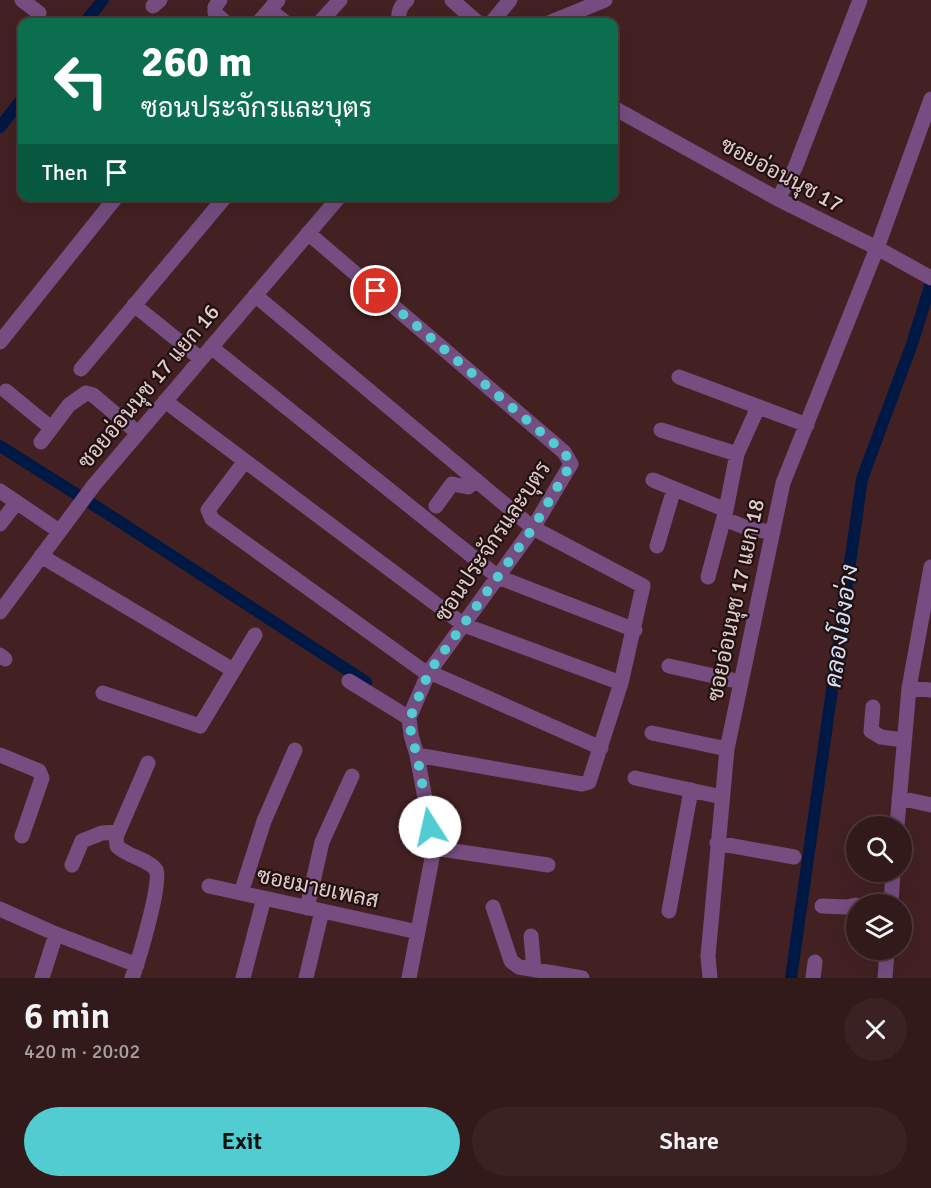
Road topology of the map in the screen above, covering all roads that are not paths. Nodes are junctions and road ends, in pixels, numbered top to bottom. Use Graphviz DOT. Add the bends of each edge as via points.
graph roads {
  1 [pos="22,0"];
  2 [pos="220,0"];
  3 [pos="340,0"];
  4 [pos="407,0"];
  5 [pos="452,0"];
  6 [pos="510,0"];
  7 [pos="860,0"];
  8 [pos="599,1"];
  9 [pos="274,5"];
  10 [pos="39,13"];
  11 [pos="221,18"];
  12 [pos="263,18"];
  13 [pos="282,18"];
  14 [pos="324,18"];
  15 [pos="399,18"];
  16 [pos="466,18"];
  17 [pos="495,18"];
  18 [pos="560,18"];
  19 [pos="931,99"];
  20 [pos="618,110"];
  21 [pos="778,199"];
  22 [pos="113,201"];
  23 [pos="222,201"];
  24 [pos="336,201"];
  25 [pos="308,233"];
  26 [pos="877,248"];
  27 [pos="926,275"];
  28 [pos="255,295"];
  29 [pos="134,305"];
  30 [pos="0,342"];
  31 [pos="211,347"];
  32 [pos="201,359"];
  33 [pos="81,369"];
  34 [pos="679,377"];
  35 [pos="6,391"];
  36 [pos="165,401"];
  37 [pos="758,407"];
  38 [pos="807,426"];
  39 [pos="51,428"];
  40 [pos="661,430"];
  41 [pos="138,434"];
  42 [pos="41,442"];
  43 [pos="737,454"];
  44 [pos="245,461"];
  45 [pos="476,480"];
  46 [pos="653,480"];
  47 [pos="674,489"];
  48 [pos="0,491"];
  49 [pos="16,503"];
  50 [pos="436,506"];
  51 [pos="725,515"];
  52 [pos="0,524"];
  53 [pos="533,528"];
  54 [pos="59,531"];
  55 [pos="773,532"];
  56 [pos="657,546"];
  57 [pos="41,556"];
  58 [pos="931,567"];
  59 [pos="498,577"];
  60 [pos="708,577"];
  61 [pos="0,612"];
  62 [pos="464,625"];
  63 [pos="635,630"];
  64 [pos="255,635"];
  65 [pos="669,666"];
  66 [pos="233,670"];
  67 [pos="429,674"];
  68 [pos="349,681"];
  69 [pos="741,682"];
  70 [pos="621,683"];
  71 [pos="909,688"];
  72 [pos="931,690"];
  73 [pos="103,693"];
  74 [pos="873,707"];
  75 [pos="410,718"];
  76 [pos="652,733"];
  77 [pos="903,740"];
  78 [pos="602,748"];
  79 [pos="728,749"];
  80 [pos="295,750"];
  81 [pos="0,755"];
  82 [pos="417,755"];
  83 [pos="148,763"];
  84 [pos="352,776"];
  85 [pos="635,778"];
  86 [pos="692,790"];
  87 [pos="722,797"];
  88 [pos="899,798"];
  89 [pos="931,805"];
  90 [pos="898,816"];
  91 [pos="118,832"];
  92 [pos="22,836"];
  93 [pos="717,843"];
  94 [pos="434,848"];
  95 [pos="794,857"];
  96 [pos="72,865"];
  97 [pos="548,865"];
  98 [pos="209,886"];
  99 [pos="241,893"];
  100 [pos="264,898"];
  101 [pos="822,906"];
  102 [pos="493,907"];
  103 [pos="846,907"];
  104 [pos="307,908"];
  105 [pos="0,909"];
  106 [pos="322,911"];
  107 [pos="669,911"];
  108 [pos="418,932"];
  109 [pos="57,934"];
  110 [pos="531,936"];
  111 [pos="886,960"];
  112 [pos="815,962"];
  113 [pos="534,970"];
  114 [pos="135,972"];
  115 [pos="42,978"];
  116 [pos="243,978"];
  117 [pos="306,978"];
  118 [pos="409,978"];
  119 [pos="582,978"];
  120 [pos="710,978"];
  121 [pos="813,978"];
  122 [pos="885,978"];
  1 -- 10 [label="street"];
  2 -- 11 [label="street" via="215,13"];
  3 -- 14 [label="street"];
  4 -- 15 [label="street"];
  5 -- 16 [label="street"];
  6 -- 17 [label="street"];
  7 -- 21 [label="street" via="795,168"];
  8 -- 18 [label="street"];
  9 -- 12 [label="street"];
  9 -- 13 [label="street"];
  19 -- 26 [label="street, ซอยอ่อนนุช 17 แยก 18"];
  20 -- 21 [label="street, ซอยอ่อนนุช 17"];
  21 -- 26 [label="street, ซอยอ่อนนุช 17"];
  22 -- 30 [label="street"];
  23 -- 29 [label="street"];
  24 -- 25 [label="street, ซอยอ่อนนุช 17 แยก 16"];
  25 -- 28 [label="street, ซอยอ่อนนุช 17 แยก 16"];
  25 -- 53 [label="street, ซอนประจักรและบุตร" via="567,455 571,464"];
  26 -- 27 [label="street, ซอยอ่อนนุช 17"];
  26 -- 38 [label="street, ซอยอ่อนนุช 17 แยก 18"];
  28 -- 31 [label="street, ซอยอ่อนนุช 17 แยก 16"];
  28 -- 45 [label="street"];
  29 -- 32 [label="street"];
  29 -- 33 [label="street"];
  31 -- 32 [label="street, ซอยอ่อนนุช 17 แยก 16"];
  31 -- 59 [label="street"];
  32 -- 36 [label="street, ซอยอ่อนนุช 17 แยก 16"];
  34 -- 37 [label="street"];
  35 -- 39 [label="street"];
  36 -- 41 [label="street, ซอยอ่อนนุช 17 แยก 16"];
  36 -- 44 [label="street"];
  37 -- 38 [label="street"];
  37 -- 43 [label="street"];
  38 -- 55 [label="street, ซอยอ่อนนุช 17 แยก 18" via="783,483"];
  39 -- 41 [label="street" via="69,405 88,393"];
  39 -- 42 [label="street"];
  40 -- 43 [label="street"];
  41 -- 54 [label="street, ซอยอ่อนนุช 17 แยก 16"];
  43 -- 51 [label="street"];
  44 -- 62 [label="street"];
  44 -- 67 [label="street" via="208,510 212,519"];
  45 -- 50 [label="street" via="468,487 452,484"];
  45 -- 53 [label="street"];
  46 -- 47 [label="street"];
  47 -- 51 [label="street"];
  47 -- 56 [label="street"];
  48 -- 49 [label="street"];
  49 -- 52 [label="street"];
  49 -- 54 [label="street"];
  51 -- 55 [label="street" via="750,529"];
  51 -- 60 [label="street"];
  53 -- 59 [label="street, ซอนประจักรและบุตร"];
  53 -- 63 [label="street" via="643,586"];
  54 -- 57 [label="street, ซอยอ่อนนุช 17 แยก 16"];
  55 -- 69 [label="street, ซอยอ่อนนุช 17 แยก 18"];
  57 -- 61 [label="street, ซอยอ่อนนุช 17 แยก 16"];
  57 -- 66 [label="street"];
  58 -- 71 [label="street"];
  59 -- 62 [label="street, ซอนประจักรและบุตร"];
  59 -- 63 [label="street"];
  62 -- 67 [label="street, ซอนประจักรและบุตร"];
  62 -- 70 [label="street"];
  63 -- 70 [label="street"];
  64 -- 66 [label="street"];
  65 -- 69 [label="street"];
  66 -- 73 [label="street" via="200,726"];
  67 -- 75 [label="street, ซอนประจักรและบุตร"];
  67 -- 78 [label="street"];
  68 -- 75 [label="street"];
  69 -- 79 [label="street, ซอยอ่อนนุช 17 แยก 18"];
  70 -- 78 [label="street"];
  71 -- 72 [label="street"];
  71 -- 77 [label="street"];
  74 -- 77 [label="street" via="871,731 881,737"];
  75 -- 82 [label="street"];
  76 -- 79 [label="street"];
  77 -- 88 [label="street"];
  78 -- 82 [label="street" via="592,778 582,784"];
  79 -- 87 [label="street, ซอยอ่อนนุช 17 แยก 18"];
  80 -- 99 [label="street" via="264,821"];
  81 -- 92 [label="street" via="41,774"];
  82 -- 94 [label="street"];
  83 -- 91 [label="street"];
  84 -- 104 [label="street" via="322,842"];
  85 -- 86 [label="street"];
  86 -- 87 [label="street"];
  86 -- 107 [label="street"];
  87 -- 93 [label="street, ซอยอ่อนนุช 17 แยก 18"];
  88 -- 89 [label="street"];
  88 -- 90 [label="street"];
  91 -- 96 [label="street" via="82,841"];
  91 -- 114 [label="street" via="117,846 121,851 156,871 155,891"];
  93 -- 95 [label="street"];
  93 -- 120 [label="street, ซอยอ่อนนุช 17 แยก 18" via="708,956"];
  94 -- 97 [label="street"];
  94 -- 108 [label="street"];
  98 -- 99 [label="street, ซอยมายเพลส"];
  99 -- 100 [label="street, ซอยมายเพลส"];
  100 -- 104 [label="street, ซอยมายเพลส"];
  100 -- 116 [label="street"];
  101 -- 103 [label="street"];
  102 -- 113 [label="street" via="511,961"];
  104 -- 106 [label="street, ซอยมายเพลส"];
  105 -- 109 [label="street"];
  106 -- 108 [label="street, ซอยมายเพลส"];
  106 -- 117 [label="street"];
  108 -- 118 [label="street"];
  109 -- 114 [label="street"];
  109 -- 115 [label="street"];
  110 -- 113 [label="street"];
  111 -- 122 [label="street"];
  112 -- 121 [label="street"];
  113 -- 119 [label="street"];
}
